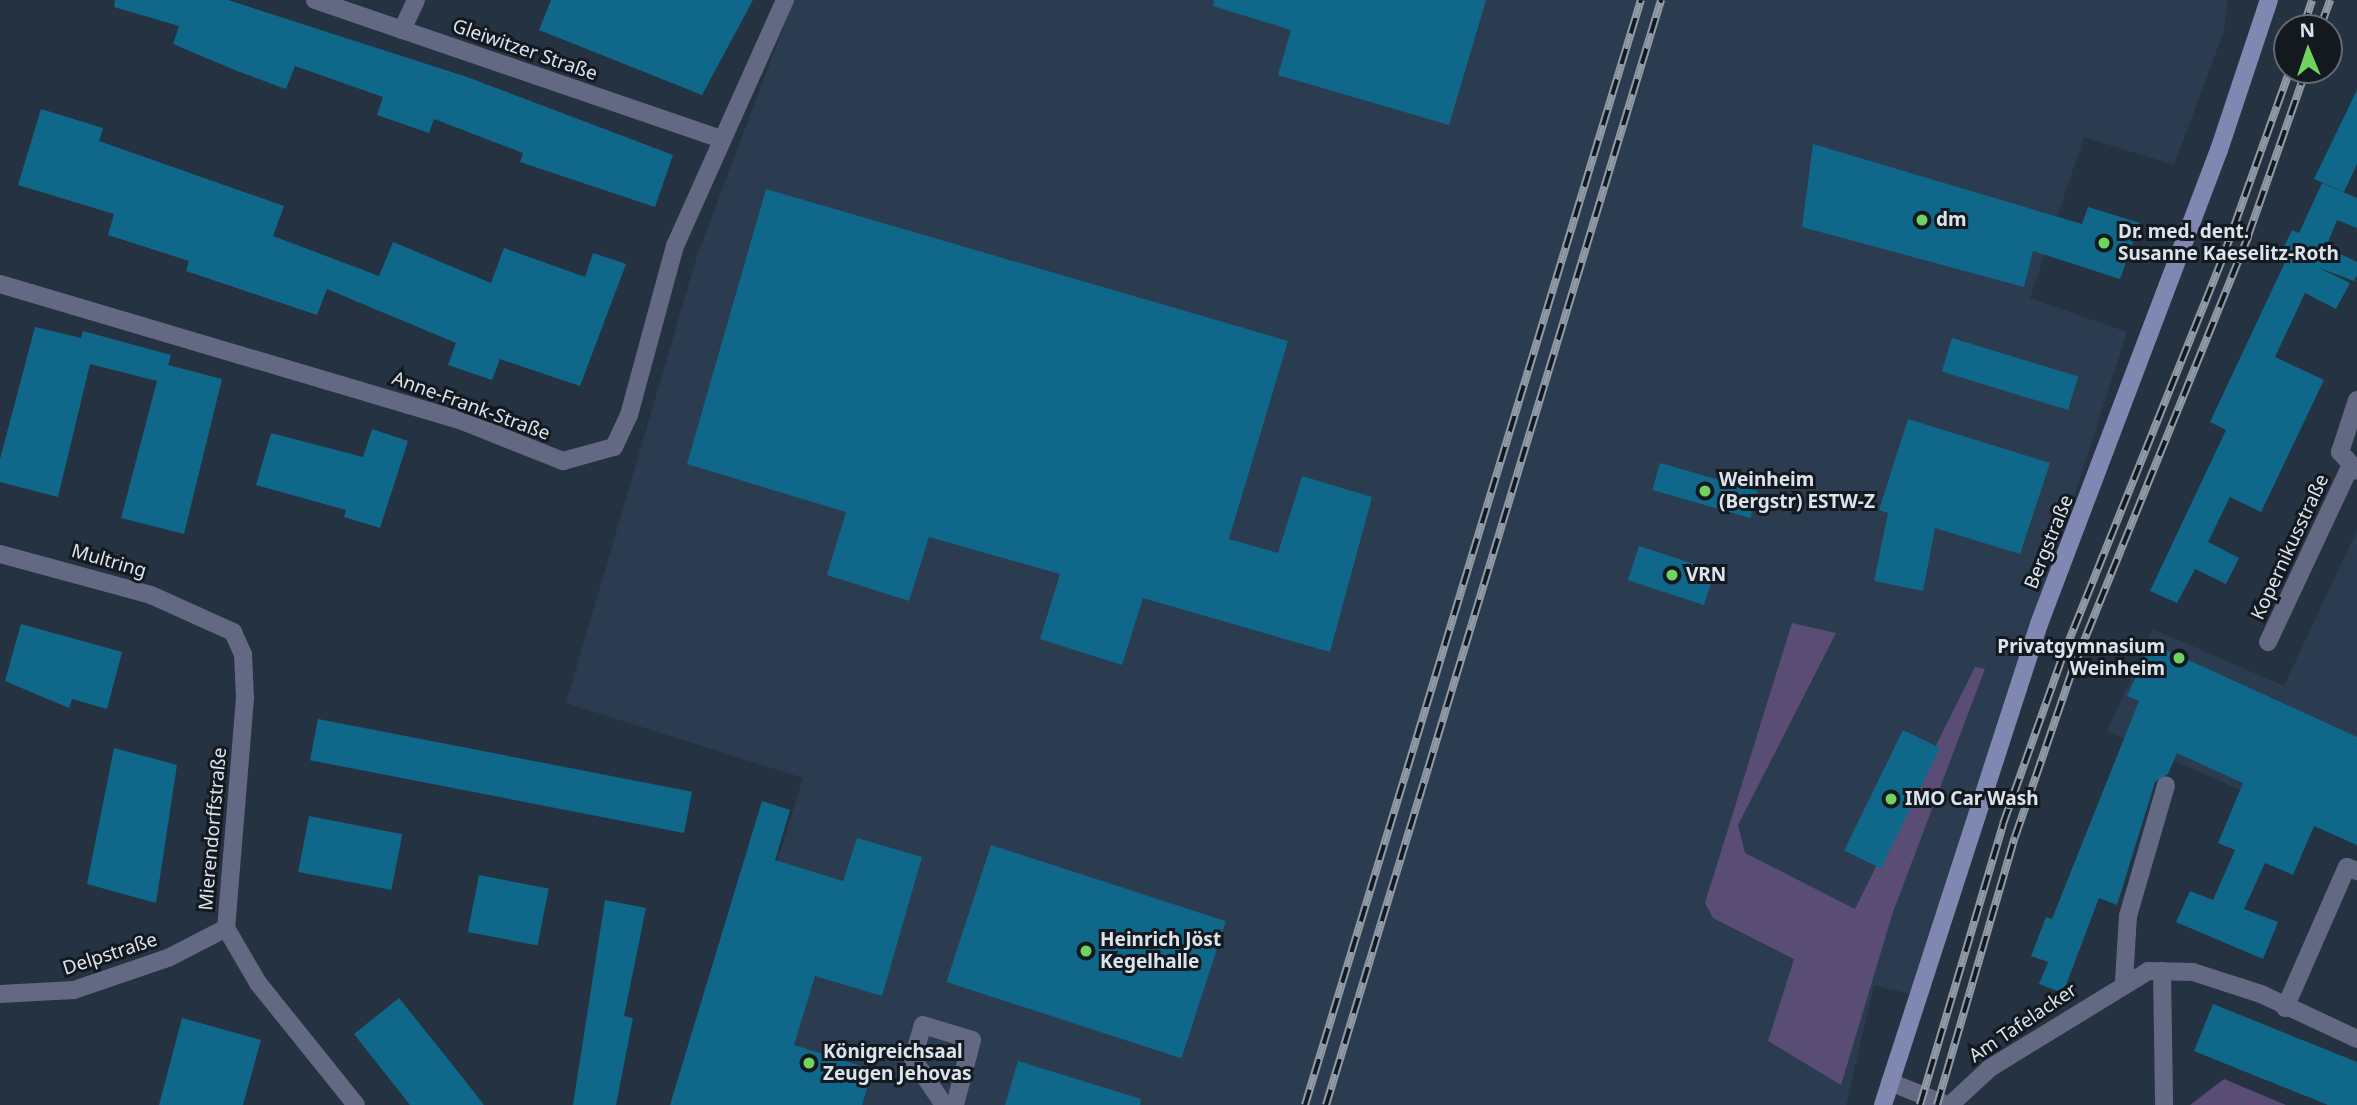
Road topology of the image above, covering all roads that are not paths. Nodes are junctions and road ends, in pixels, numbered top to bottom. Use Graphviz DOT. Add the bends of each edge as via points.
graph roads {
  1 [pos="315,0"];
  2 [pos="416,0"];
  3 [pos="785,0"];
  4 [pos="2269,0"];
  5 [pos="402,30"];
  6 [pos="722,139"];
  7 [pos="0,284"];
  8 [pos="2355,410"];
  9 [pos="2353,470"];
  10 [pos="0,554"];
  11 [pos="205,615"];
  12 [pos="2268,642"];
  13 [pos="2166,785"];
  14 [pos="2357,871"];
  15 [pos="226,928"];
  16 [pos="2162,971"];
  17 [pos="2124,981"];
  18 [pos="0,994"];
  19 [pos="2285,1009"];
  20 [pos="2357,1039"];
  21 [pos="1890,1082"];
  22 [pos="356,1105"];
  23 [pos="944,1105"];
  24 [pos="955,1105"];
  25 [pos="1883,1105"];
  26 [pos="1948,1105"];
  27 [pos="2164,1105"];
  1 -- 5 [label="street, Gleiwitzer Straße"];
  2 -- 5 [label="street"];
  3 -- 6 [label="street"];
  4 -- 21 [label="main road, Bergstraße" via="2219,150 2039,624"];
  5 -- 6 [label="street, Gleiwitzer Straße"];
  6 -- 7 [label="street, Anne-Frank-Straße" via="675,246 629,415 614,447 563,461 462,421"];
  8 -- 9 [label="street, Kopernikusstraße" via="2340,452"];
  9 -- 12 [label="street, Kopernikusstraße"];
  10 -- 11 [label="street, Multring"];
  11 -- 15 [label="street, Mierendorffstraße" via="233,632 243,654 244,723"];
  13 -- 17 [label="street" via="2128,916"];
  14 -- 19 [label="street" via="2347,867"];
  15 -- 18 [label="street, Delpstraße" via="168,958 74,990"];
  15 -- 22 [label="street, Mierendorffstraße" via="258,983"];
  16 -- 17 [label="street, Am Tafelacker"];
  16 -- 19 [label="street, Am Tafelacker" via="2204,976"];
  16 -- 27 [label="street"];
  17 -- 26 [label="street, Am Tafelacker" via="1990,1068"];
  19 -- 20 [label="street, Am Tafelacker"];
  21 -- 25 [label="main road, Bergstraße"];
  21 -- 26 [label="street"];
  23 -- 24 [label="street" via="914,1059 923,1025 972,1041"];
}
